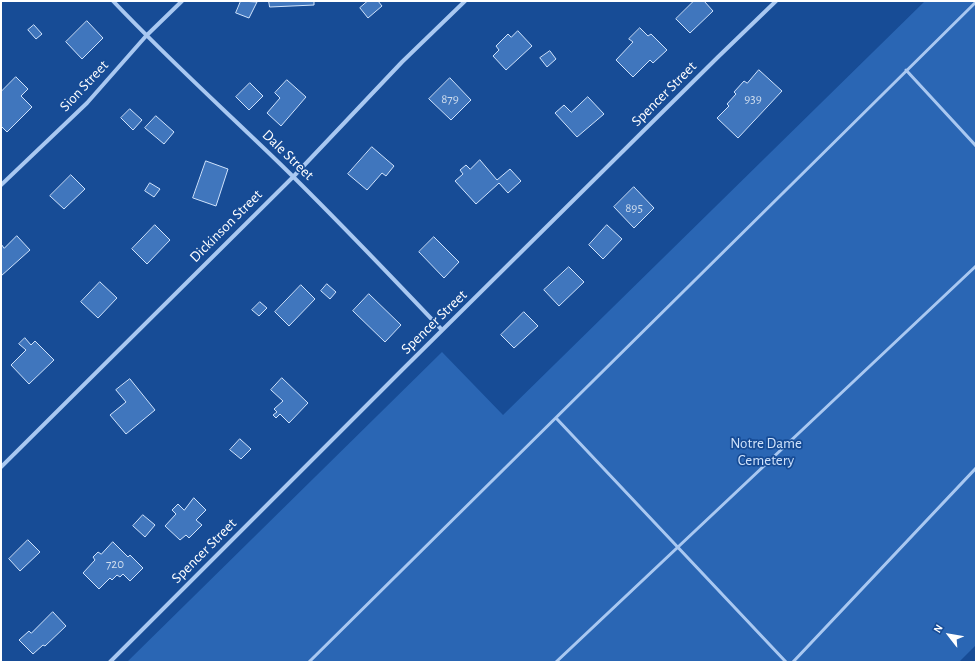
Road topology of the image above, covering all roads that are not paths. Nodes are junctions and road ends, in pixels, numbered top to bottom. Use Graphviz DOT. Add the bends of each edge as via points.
graph roads {
  1 [pos="113,1"];
  2 [pos="182,1"];
  3 [pos="465,1"];
  4 [pos="776,1"];
  5 [pos="976,2"];
  6 [pos="146,36"];
  7 [pos="906,70"];
  8 [pos="976,146"];
  9 [pos="293,177"];
  10 [pos="1,186"];
  11 [pos="976,266"];
  12 [pos="442,330"];
  13 [pos="556,418"];
  14 [pos="1,466"];
  15 [pos="976,468"];
  16 [pos="678,547"];
  17 [pos="110,662"];
  18 [pos="309,662"];
  19 [pos="556,662"];
  20 [pos="786,662"];
  21 [pos="793,662"];
  1 -- 6 [label="street, Dale Street"];
  2 -- 6 [label="street, Sion Street"];
  3 -- 9 [label="street, Dickinson Street" via="402,62"];
  4 -- 12 [label="street, Spencer Street"];
  5 -- 7 [label="lane"];
  6 -- 9 [label="street, Dale Street"];
  6 -- 10 [label="street, Sion Street" via="86,103"];
  7 -- 8 [label="lane"];
  7 -- 13 [label="lane"];
  9 -- 12 [label="street, Dale Street"];
  9 -- 14 [label="street, Dickinson Street"];
  11 -- 16 [label="lane"];
  12 -- 17 [label="street, Spencer Street"];
  13 -- 16 [label="lane"];
  13 -- 18 [label="lane"];
  15 -- 21 [label="lane"];
  16 -- 19 [label="lane"];
  16 -- 20 [label="lane"];
}
